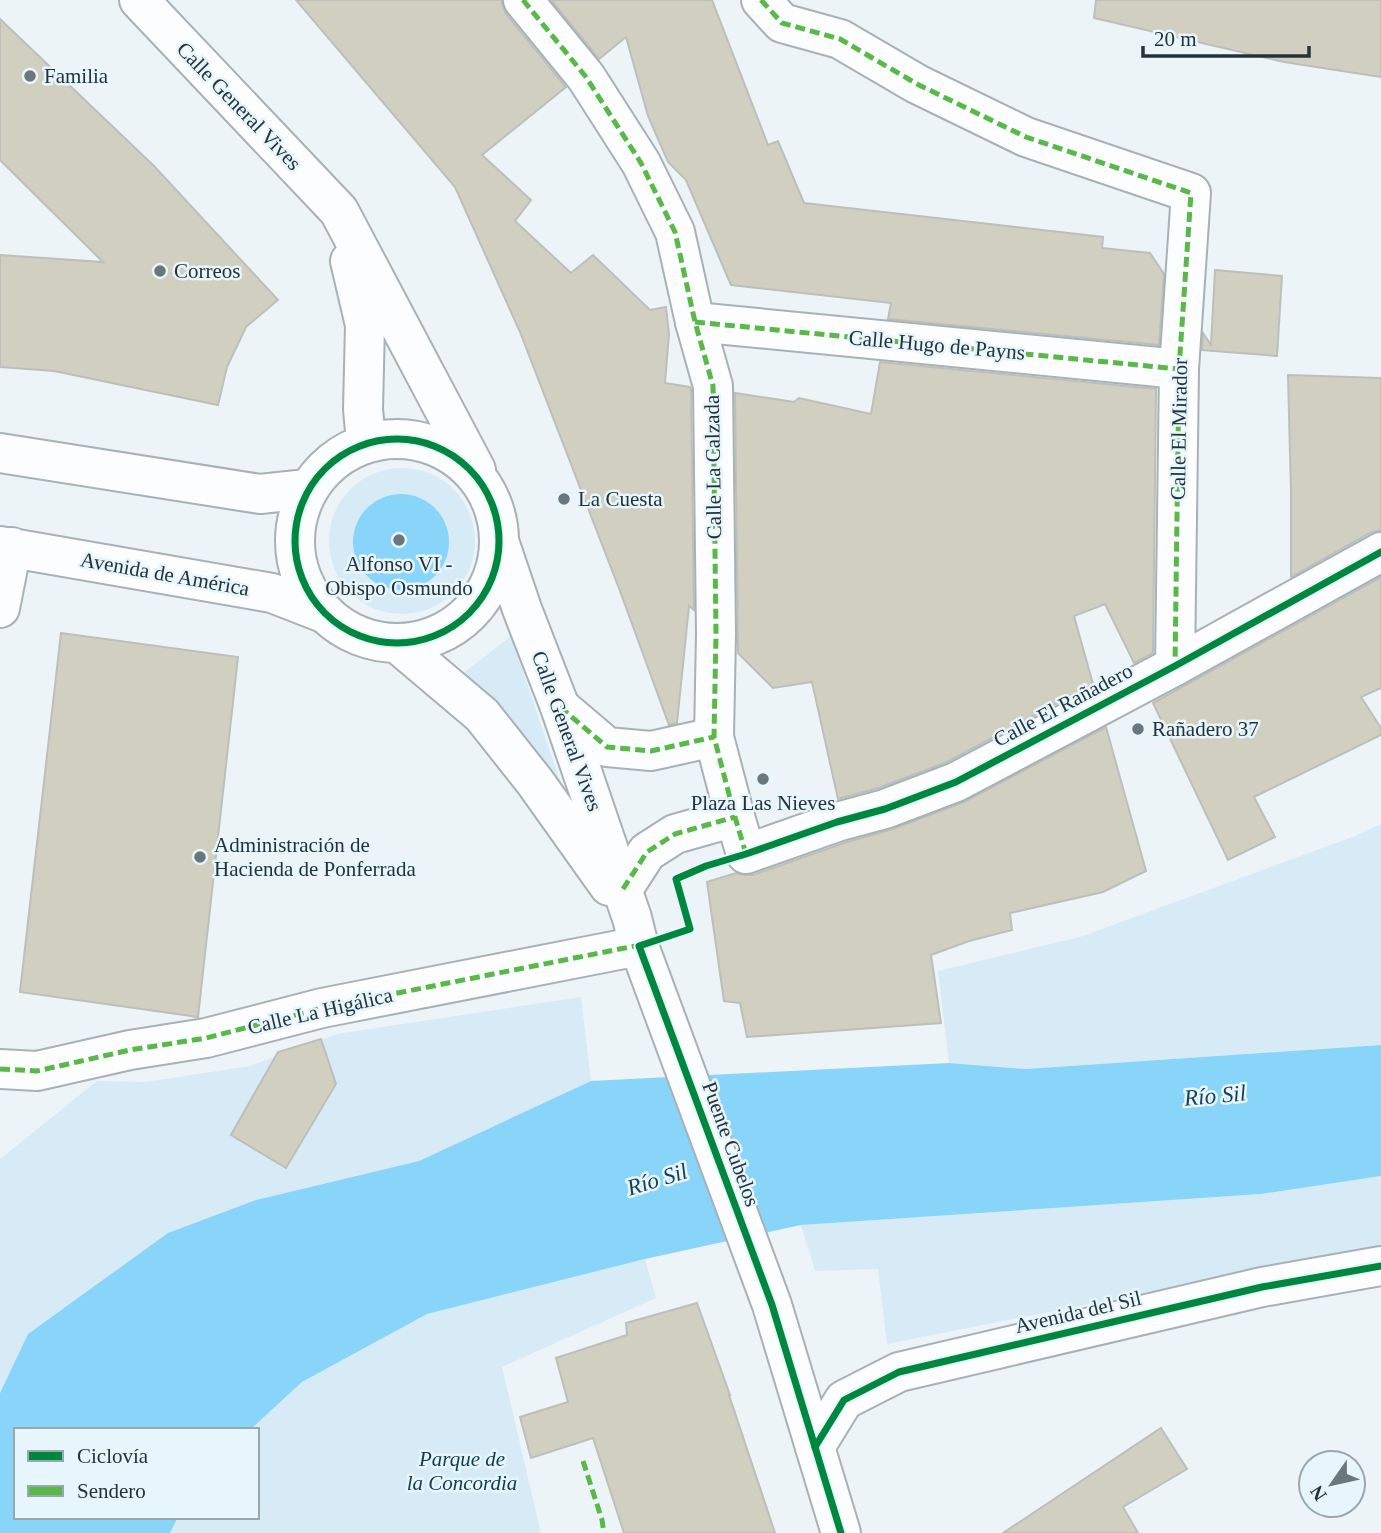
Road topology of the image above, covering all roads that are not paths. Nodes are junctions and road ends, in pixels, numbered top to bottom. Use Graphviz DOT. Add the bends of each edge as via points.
graph roads {
  1 [pos="139,0"];
  2 [pos="523,0"];
  3 [pos="761,0"];
  4 [pos="340,211"];
  5 [pos="695,322"];
  6 [pos="1179,369"];
  7 [pos="366,442"];
  8 [pos="0,453"];
  9 [pos="484,485"];
  10 [pos="307,489"];
  11 [pos="500,544"];
  12 [pos="6,547"];
  13 [pos="1381,552"];
  14 [pos="0,608"];
  15 [pos="326,614"];
  16 [pos="398,644"];
  17 [pos="1175,666"];
  18 [pos="560,707"];
  19 [pos="714,737"];
  20 [pos="735,817"];
  21 [pos="746,854"];
  22 [pos="631,918"];
  23 [pos="658,994"];
  24 [pos="0,1069"];
  25 [pos="1381,1266"];
  26 [pos="816,1447"];
  27 [pos="841,1533"];
  1 -- 4 [label="street, Calle General Vives"];
  2 -- 5 [label="street, Calle La Calzada" via="586,77 641,163 675,232"];
  3 -- 6 [label="street, Calle El Mirador" via="782,23 840,39 916,84 1026,137 1191,193"];
  4 -- 7 [label="street" via="365,325"];
  4 -- 9 [label="street, Calle General Vives"];
  5 -- 6 [label="street, Calle Hugo de Payns"];
  5 -- 19 [label="street, Calle La Calzada" via="713,386"];
  6 -- 17 [label="street, Calle El Mirador"];
  7 -- 9 [label="street" via="411,438 436,445 457,457"];
  7 -- 10 [label="street" via="334,459"];
  8 -- 10 [label="street" via="260,494"];
  9 -- 11 [label="street" via="496,511"];
  10 -- 15 [label="street" via="294,546 302,581"];
  11 -- 16 [label="street" via="491,583 475,608 451,629"];
  11 -- 18 [label="street, Calle General Vives"];
  12 -- 14 [label="street"];
  12 -- 15 [label="street, Avenida de América" via="272,593"];
  13 -- 17 [label="street, Calle El Rañadero"];
  15 -- 16 [label="street" via="355,635"];
  16 -- 22 [label="street, Calle General Vives" via="482,715"];
  17 -- 21 [label="street, Calle El Rañadero" via="956,782"];
  18 -- 19 [label="street" via="607,747 651,751"];
  18 -- 22 [label="street, Calle General Vives"];
  19 -- 20 [label="street, Calle La Calzada"];
  20 -- 21 [label="street, Calle La Calzada"];
  20 -- 22 [label="street" via="675,834 647,852"];
  22 -- 23 [label="street, Calle General Vives"];
  22 -- 24 [label="street, Calle La Higálica" via="206,1038 37,1070"];
  23 -- 26 [label="street, Puente Cubelos" via="772,1305"];
  25 -- 26 [label="street, Avenida del Sil" via="1262,1287 899,1372 844,1400"];
  26 -- 27 [label="street, Puente Cubelos"];
}
